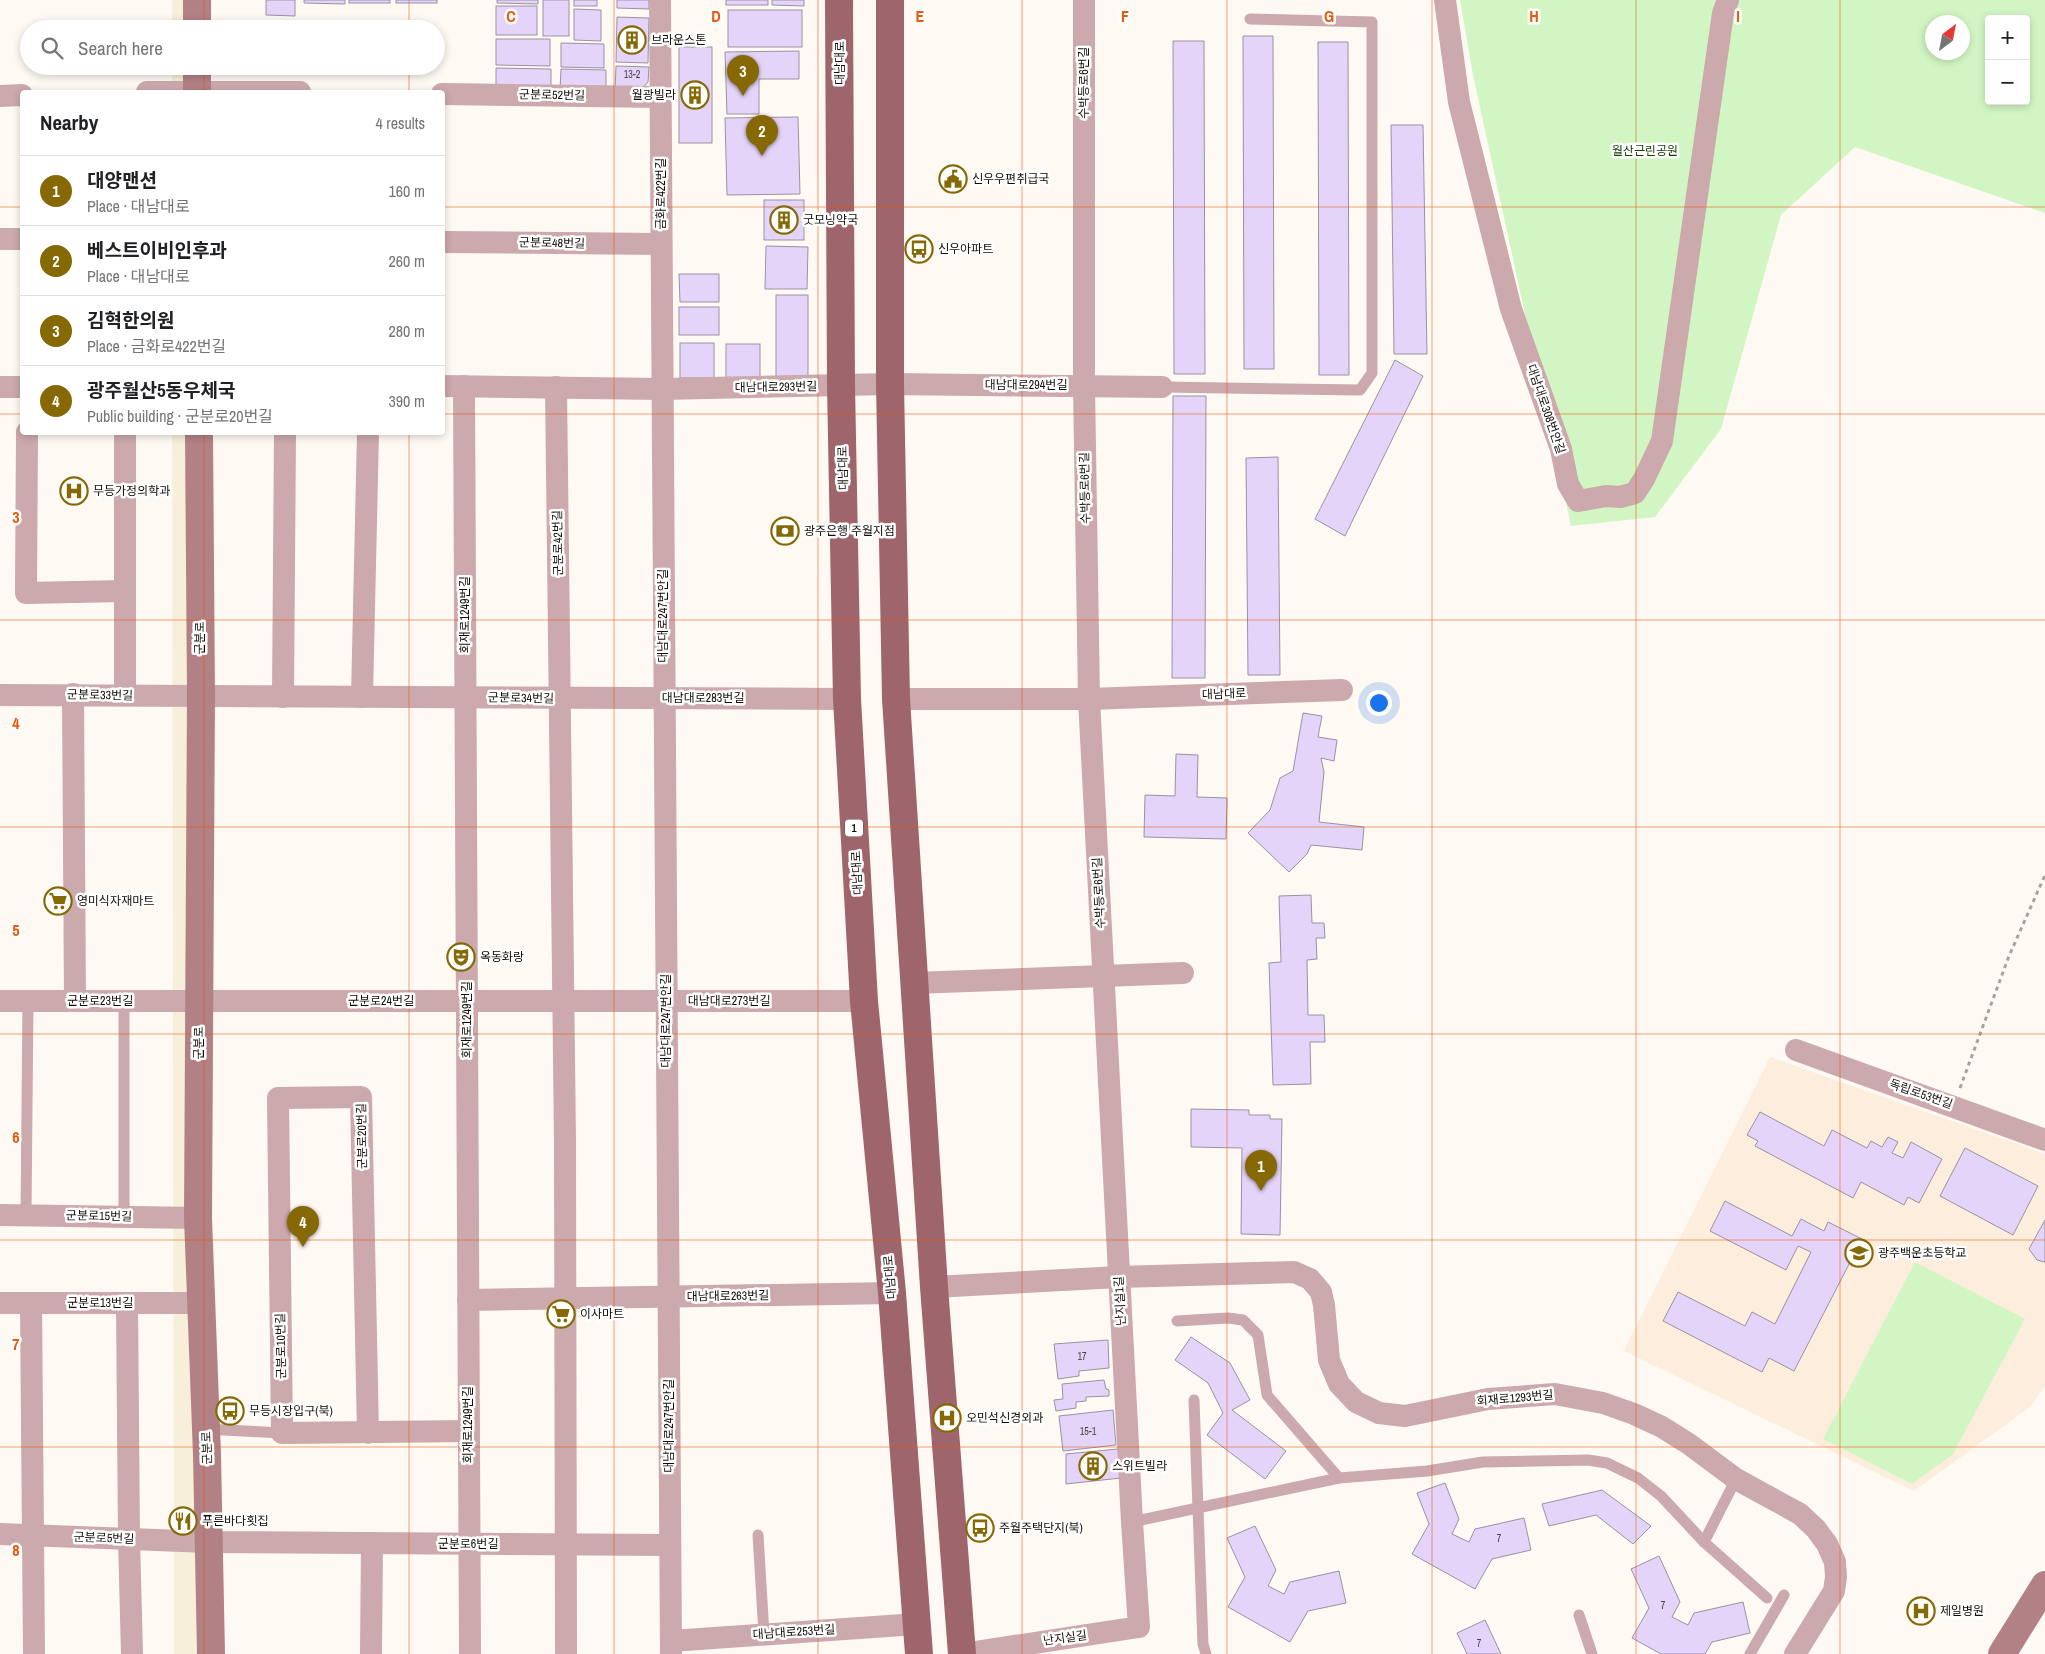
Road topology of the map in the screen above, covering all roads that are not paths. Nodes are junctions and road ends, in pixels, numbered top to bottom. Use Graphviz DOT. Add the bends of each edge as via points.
graph roads {
  1 [pos="197,0"];
  2 [pos="660,0"];
  3 [pos="839,0"];
  4 [pos="890,0"];
  5 [pos="1084,0"];
  6 [pos="1445,0"];
  7 [pos="1728,0"];
  8 [pos="1250,19"];
  9 [pos="197,20"];
  10 [pos="197,83"];
  11 [pos="158,90"];
  12 [pos="277,90"];
  13 [pos="445,94"];
  14 [pos="0,96"];
  15 [pos="20,96"];
  16 [pos="661,97"];
  17 [pos="0,239"];
  18 [pos="20,239"];
  19 [pos="445,242"];
  20 [pos="661,244"];
  21 [pos="890,384"];
  22 [pos="841,385"];
  23 [pos="1084,385"];
  24 [pos="453,386"];
  25 [pos="0,387"];
  26 [pos="20,387"];
  27 [pos="556,387"];
  28 [pos="1162,387"];
  29 [pos="662,389"];
  30 [pos="27,435"];
  31 [pos="125,435"];
  32 [pos="199,435"];
  33 [pos="285,435"];
  34 [pos="368,435"];
  35 [pos="125,592"];
  36 [pos="1342,690"];
  37 [pos="73,694"];
  38 [pos="0,695"];
  39 [pos="125,695"];
  40 [pos="200,696"];
  41 [pos="283,697"];
  42 [pos="362,697"];
  43 [pos="465,698"];
  44 [pos="560,698"];
  45 [pos="664,698"];
  46 [pos="847,699"];
  47 [pos="896,699"];
  48 [pos="1088,700"];
  49 [pos="1183,973"];
  50 [pos="1103,975"];
  51 [pos="914,983"];
  52 [pos="864,1000"];
  53 [pos="0,1001"];
  54 [pos="28,1001"];
  55 [pos="75,1001"];
  56 [pos="124,1001"];
  57 [pos="467,1001"];
  58 [pos="563,1001"];
  59 [pos="666,1001"];
  60 [pos="200,1002"];
  61 [pos="1796,1050"];
  62 [pos="2045,1140"];
  63 [pos="0,1215"];
  64 [pos="26,1215"];
  65 [pos="124,1216"];
  66 [pos="198,1218"];
  67 [pos="280,1258"];
  68 [pos="1119,1277"];
  69 [pos="934,1287"];
  70 [pos="892,1294"];
  71 [pos="668,1297"];
  72 [pos="565,1299"];
  73 [pos="468,1300"];
  74 [pos="0,1303"];
  75 [pos="31,1303"];
  76 [pos="127,1303"];
  77 [pos="200,1303"];
  78 [pos="1177,1321"];
  79 [pos="1194,1400"];
  80 [pos="206,1429"];
  81 [pos="468,1431"];
  82 [pos="282,1433"];
  83 [pos="368,1433"];
  84 [pos="1339,1478"];
  85 [pos="1736,1479"];
  86 [pos="1198,1509"];
  87 [pos="1132,1522"];
  88 [pos="0,1534"];
  89 [pos="758,1535"];
  90 [pos="33,1536"];
  91 [pos="129,1539"];
  92 [pos="208,1542"];
  93 [pos="1704,1542"];
  94 [pos="372,1543"];
  95 [pos="469,1544"];
  96 [pos="564,1545"];
  97 [pos="670,1545"];
  98 [pos="2045,1585"];
  99 [pos="1784,1596"];
  100 [pos="1766,1598"];
  101 [pos="1579,1615"];
  102 [pos="917,1624"];
  103 [pos="1139,1627"];
  104 [pos="764,1634"];
  105 [pos="671,1647"];
  106 [pos="371,1651"];
  107 [pos="34,1654"];
  108 [pos="132,1654"];
  109 [pos="210,1654"];
  110 [pos="470,1654"];
  111 [pos="566,1654"];
  112 [pos="919,1654"];
  113 [pos="962,1654"];
  114 [pos="1206,1654"];
  115 [pos="1592,1654"];
  116 [pos="1750,1654"];
  117 [pos="1795,1654"];
  118 [pos="2002,1654"];
  1 -- 9 [label="street"];
  2 -- 16 [label="street, 금화로422번길"];
  3 -- 22 [label="main road, 대남대로 / 1"];
  4 -- 21 [label="main road"];
  5 -- 23 [label="street, 수박등로6번길"];
  6 -- 7 [label="street, 대남대로308번안길" via="1459,102 1511,309 1561,449 1568,484 1578,501 1635,493 1662,441 1723,13"];
  8 -- 28 [label="lane" via="1372,22 1372,373 1360,390"];
  10 -- 11 [label="street"];
  10 -- 12 [label="street"];
  13 -- 16 [label="street, 군분로52번길"];
  14 -- 15 [label="street"];
  16 -- 20 [label="street, 금화로422번길"];
  17 -- 18 [label="street"];
  19 -- 20 [label="street, 군분로48번길"];
  20 -- 29 [label="street, 금화로422번길"];
  21 -- 22 [label="street, 대남대로293번길"];
  21 -- 23 [label="street, 대남대로294번길"];
  21 -- 47 [label="main road"];
  22 -- 29 [label="street, 대남대로293번길"];
  22 -- 46 [label="main road, 대남대로 / 1"];
  23 -- 28 [label="street, 대남대로294번길"];
  23 -- 48 [label="street, 수박등로6번길"];
  24 -- 27 [label="street"];
  24 -- 43 [label="street, 회재로1249번길"];
  25 -- 26 [label="street"];
  27 -- 29 [label="street"];
  27 -- 44 [label="street, 군분로42번길"];
  29 -- 45 [label="street, 대남대로247번안길"];
  30 -- 35 [label="street" via="26,592"];
  31 -- 35 [label="street"];
  32 -- 40 [label="street, 군분로"];
  33 -- 41 [label="street"];
  34 -- 42 [label="street"];
  35 -- 39 [label="street"];
  36 -- 48 [label="street, 대남대로"];
  37 -- 38 [label="street, 군분로33번길"];
  37 -- 39 [label="street, 군분로33번길"];
  37 -- 55 [label="street"];
  39 -- 40 [label="street, 군분로33번길"];
  40 -- 41 [label="street, 군분로34번길"];
  40 -- 60 [label="street, 군분로"];
  41 -- 42 [label="street, 군분로34번길"];
  42 -- 43 [label="street, 군분로34번길"];
  43 -- 44 [label="street, 군분로34번길"];
  43 -- 57 [label="street, 회재로1249번길"];
  44 -- 45 [label="street, 대남대로283번길"];
  44 -- 58 [label="street, 군분로34번길"];
  45 -- 46 [label="street, 대남대로283번길"];
  45 -- 59 [label="street, 대남대로247번안길"];
  46 -- 52 [label="main road, 대남대로 / 1"];
  47 -- 48 [label="street, 대남대로"];
  47 -- 51 [label="main road"];
  48 -- 50 [label="street, 수박등로6번길"];
  49 -- 50 [label="street"];
  50 -- 51 [label="street"];
  50 -- 68 [label="street, 난지실1길"];
  51 -- 69 [label="main road"];
  52 -- 59 [label="street, 대남대로273번길"];
  52 -- 70 [label="main road, 대남대로 / 1"];
  53 -- 54 [label="street, 군분로23번길"];
  54 -- 55 [label="street, 군분로23번길"];
  54 -- 64 [label="lane"];
  55 -- 56 [label="street, 군분로23번길"];
  56 -- 60 [label="street, 군분로23번길"];
  56 -- 65 [label="lane"];
  57 -- 58 [label="street, 군분로24번길"];
  57 -- 60 [label="street, 군분로24번길"];
  57 -- 73 [label="street, 회재로1249번길"];
  58 -- 59 [label="street, 대남대로273번길"];
  58 -- 72 [label="street"];
  59 -- 71 [label="street, 대남대로247번안길"];
  60 -- 66 [label="street, 군분로"];
  61 -- 62 [label="street, 독립로53번길"];
  63 -- 64 [label="street, 군분로15번길"];
  64 -- 65 [label="street, 군분로15번길"];
  65 -- 66 [label="street, 군분로15번길"];
  66 -- 77 [label="street, 군분로"];
  67 -- 82 [label="street, 군분로10번길"];
  67 -- 83 [label="street, 군분로20번길" via="278,1098 361,1097"];
  68 -- 69 [label="street"];
  68 -- 85 [label="street, 회재로1293번길" via="1294,1272 1310,1279 1320,1292 1329,1360 1339,1384 1356,1402 1379,1414 1405,1416 1488,1399 1555,1394 1603,1403 1662,1427"];
  68 -- 87 [label="street, 난지실1길"];
  69 -- 113 [label="main road"];
  70 -- 71 [label="street, 대남대로263번길"];
  70 -- 102 [label="main road, 대남대로 / 1"];
  71 -- 72 [label="street, 대남대로263번길"];
  71 -- 97 [label="street, 대남대로247번안길"];
  72 -- 73 [label="street, 대남대로263번길"];
  72 -- 96 [label="street"];
  73 -- 81 [label="street, 회재로1249번길"];
  74 -- 75 [label="street, 군분로13번길"];
  75 -- 76 [label="street, 군분로13번길"];
  75 -- 90 [label="street"];
  76 -- 77 [label="street, 군분로13번길"];
  76 -- 91 [label="street"];
  77 -- 80 [label="street, 군분로"];
  78 -- 84 [label="lane" via="1243,1320 1258,1335 1267,1396"];
  79 -- 86 [label="lane"];
  80 -- 82 [label="lane"];
  80 -- 92 [label="street, 군분로"];
  81 -- 83 [label="street"];
  81 -- 95 [label="street, 회재로1249번길"];
  82 -- 83 [label="street"];
  84 -- 86 [label="lane"];
  84 -- 93 [label="lane" via="1483,1462 1588,1460 1607,1463 1638,1478 1661,1496"];
  85 -- 93 [label="lane"];
  85 -- 117 [label="street, 회재로1293번길" via="1800,1514 1816,1528 1835,1562 1834,1591"];
  86 -- 87 [label="lane"];
  86 -- 114 [label="lane"];
  87 -- 103 [label="street, 난지실1길"];
  88 -- 90 [label="street, 군분로5번길"];
  89 -- 104 [label="lane"];
  90 -- 91 [label="street, 군분로5번길"];
  90 -- 107 [label="street"];
  91 -- 92 [label="street, 군분로5번길"];
  91 -- 108 [label="street"];
  92 -- 94 [label="street, 군분로6번길"];
  92 -- 109 [label="street, 군분로"];
  93 -- 100 [label="lane"];
  94 -- 95 [label="street, 군분로6번길"];
  94 -- 106 [label="street"];
  95 -- 96 [label="street, 군분로6번길"];
  95 -- 110 [label="street, 회재로1249번길"];
  96 -- 97 [label="street, 군분로6번길"];
  96 -- 111 [label="street"];
  97 -- 105 [label="street, 대남대로247번안길"];
  98 -- 118 [label="street"];
  99 -- 116 [label="lane"];
  101 -- 115 [label="lane"];
  102 -- 104 [label="street, 대남대로253번길"];
  102 -- 112 [label="main road, 대남대로 / 1"];
  103 -- 113 [label="street, 난지실길"];
  104 -- 105 [label="street, 대남대로253번길"];
}
